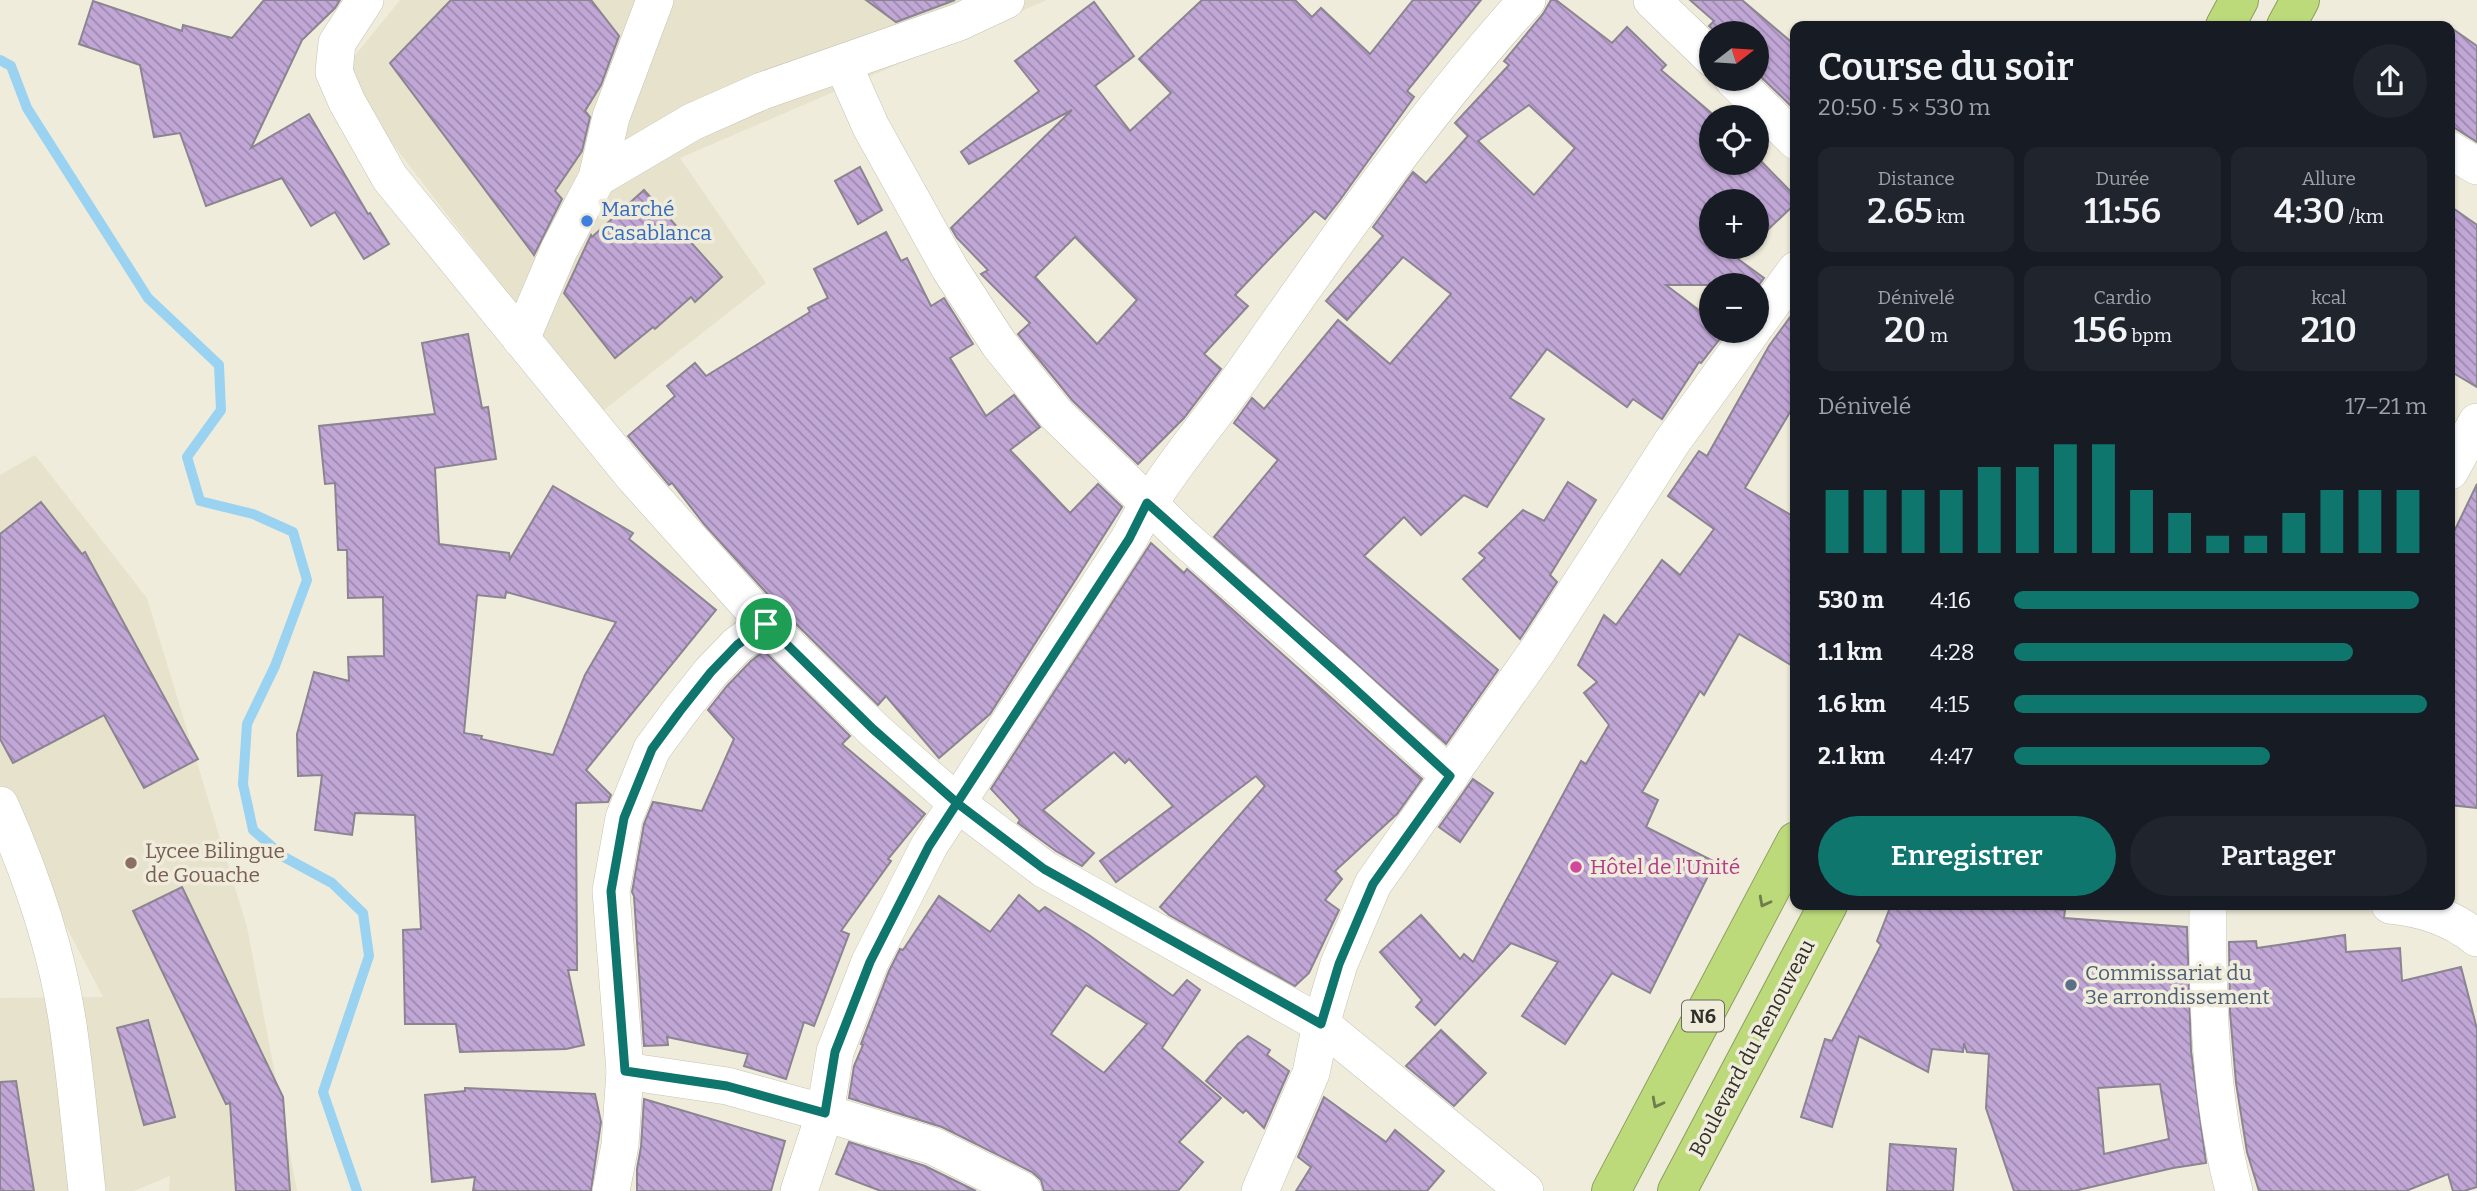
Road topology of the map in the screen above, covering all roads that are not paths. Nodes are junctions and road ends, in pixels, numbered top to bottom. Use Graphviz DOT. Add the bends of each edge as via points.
graph roads {
  1 [pos="365,0"];
  2 [pos="655,0"];
  3 [pos="1006,0"];
  4 [pos="1527,0"];
  5 [pos="1652,0"];
  6 [pos="2239,0"];
  7 [pos="2300,0"];
  8 [pos="2228,21"];
  9 [pos="2289,21"];
  10 [pos="1699,45"];
  11 [pos="844,64"];
  12 [pos="1745,91"];
  13 [pos="1790,135"];
  14 [pos="2455,153"];
  15 [pos="2477,166"];
  16 [pos="597,178"];
  17 [pos="1790,278"];
  18 [pos="1769,307"];
  19 [pos="521,339"];
  20 [pos="1743,343"];
  21 [pos="2477,422"];
  22 [pos="2455,462"];
  23 [pos="1147,503"];
  24 [pos="766,624"];
  25 [pos="1450,776"];
  26 [pos="957,803"];
  27 [pos="0,805"];
  28 [pos="1790,852"];
  29 [pos="1825,910"];
  30 [pos="2208,910"];
  31 [pos="2422,910"];
  32 [pos="2477,938"];
  33 [pos="1321,1024"];
  34 [pos="625,1071"];
  35 [pos="825,1113"];
  36 [pos="87,1191"];
  37 [pos="611,1191"];
  38 [pos="799,1191"];
  39 [pos="1023,1191"];
  40 [pos="1260,1191"];
  41 [pos="1525,1191"];
  42 [pos="1611,1191"];
  43 [pos="1677,1191"];
  44 [pos="2234,1191"];
  1 -- 19 [label="street" via="338,43 334,72 343,92 390,178"];
  2 -- 16 [label="street" via="611,117"];
  3 -- 11 [label="street"];
  4 -- 23 [label="street" via="1352,217"];
  5 -- 10 [label="street"];
  6 -- 8 [label="highway"];
  7 -- 9 [label="highway"];
  11 -- 16 [label="street" via="762,91 692,122"];
  11 -- 23 [label="street" via="871,127 950,269 999,344 1056,414"];
  12 -- 13 [label="street"];
  14 -- 15 [label="street"];
  16 -- 19 [label="street" via="559,250"];
  17 -- 18 [label="street"];
  19 -- 24 [label="street" via="635,478"];
  20 -- 25 [label="street" via="1672,442 1538,650"];
  21 -- 22 [label="street"];
  23 -- 25 [label="street"];
  23 -- 26 [label="street" via="1129,539"];
  24 -- 26 [label="street"];
  24 -- 34 [label="street" via="711,672 652,749 624,818 611,891"];
  25 -- 33 [label="street" via="1373,884 1339,964"];
  26 -- 33 [label="street" via="1044,869"];
  26 -- 35 [label="street" via="929,846 870,962 835,1052"];
  27 -- 36 [label="street" via="50,941 68,1024"];
  28 -- 42 [label="highway, N6, one-way"];
  29 -- 43 [label="highway, Boulevard du Renouveau"];
  30 -- 44 [label="street" via="2213,1065 2222,1146"];
  31 -- 32 [label="street"];
  33 -- 40 [label="street" via="1311,1073"];
  33 -- 41 [label="street"];
  34 -- 35 [label="street" via="727,1086"];
  34 -- 37 [label="street" via="620,1145"];
  35 -- 38 [label="street"];
  35 -- 39 [label="street" via="933,1146"];
}
